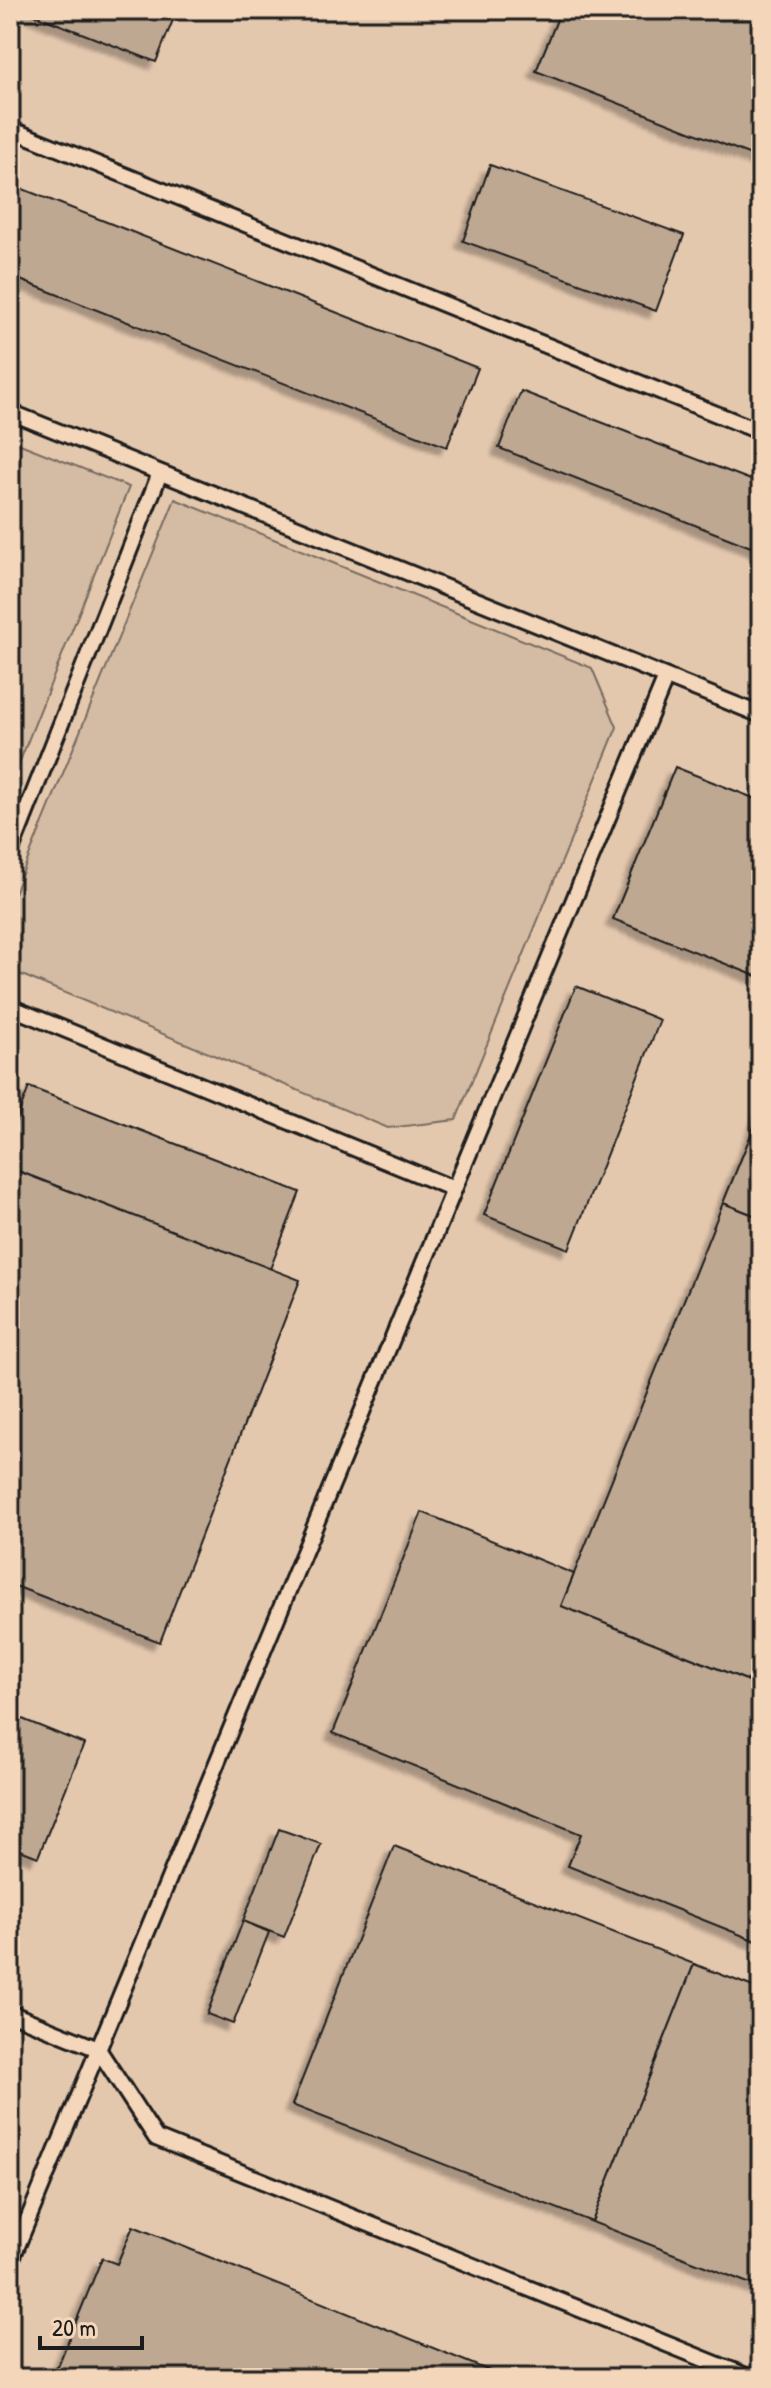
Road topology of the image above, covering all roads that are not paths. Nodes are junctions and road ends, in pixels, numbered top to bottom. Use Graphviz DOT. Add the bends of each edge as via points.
graph roads {
  1 [pos="10,129"];
  2 [pos="10,412"];
  3 [pos="761,432"];
  4 [pos="160,473"];
  5 [pos="666,677"];
  6 [pos="761,715"];
  7 [pos="10,853"];
  8 [pos="10,1007"];
  9 [pos="454,1189"];
  10 [pos="10,2013"];
  11 [pos="98,2049"];
  12 [pos="10,2263"];
  13 [pos="751,2378"];
  1 -- 3 [label="lane"];
  2 -- 4 [label="lane"];
  4 -- 5 [label="lane"];
  4 -- 7 [label="lane"];
  5 -- 6 [label="lane"];
  5 -- 9 [label="lane"];
  8 -- 9 [label="lane"];
  9 -- 11 [label="lane"];
  10 -- 11 [label="lane"];
  11 -- 12 [label="lane"];
  11 -- 13 [label="lane" via="156,2138"];
}
